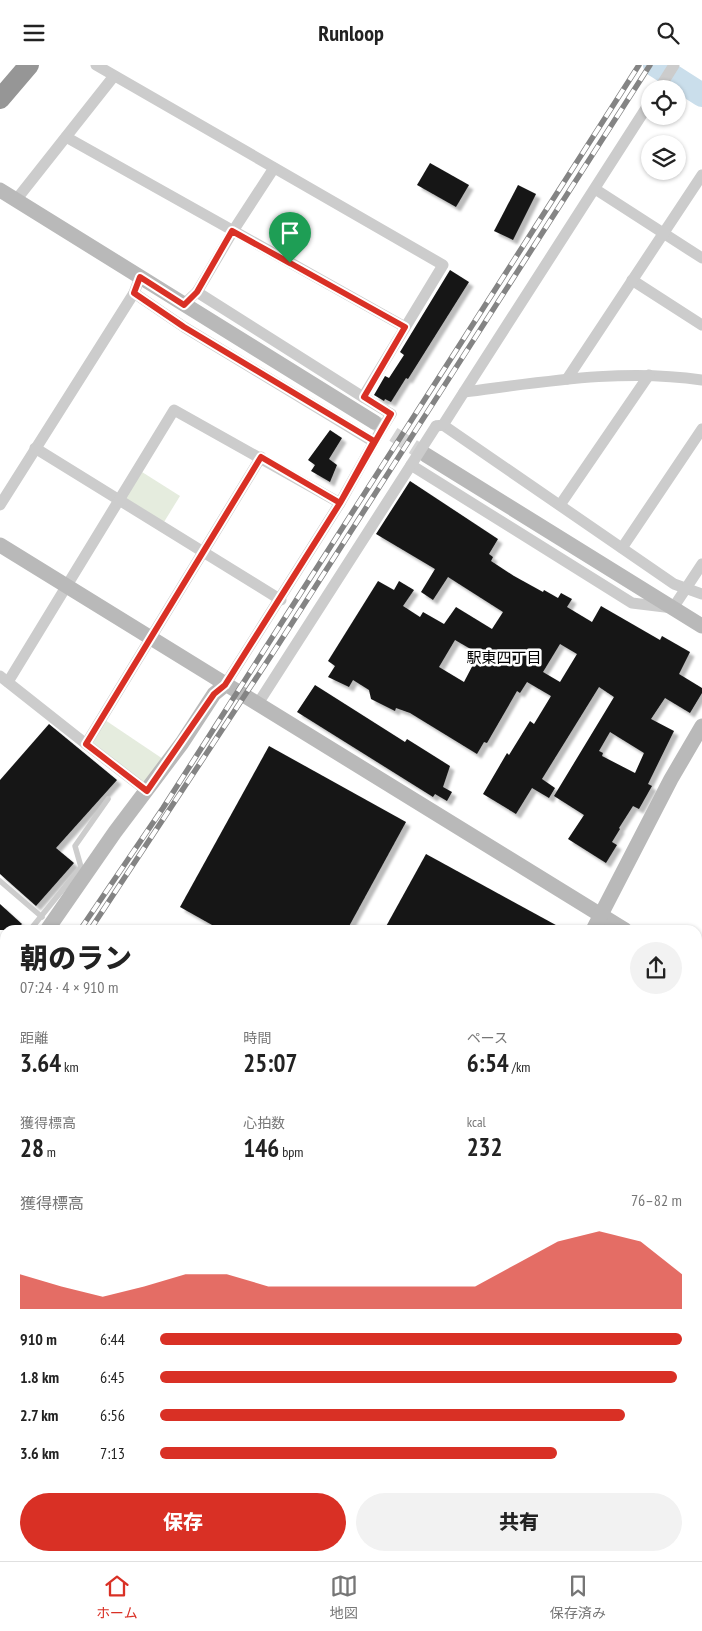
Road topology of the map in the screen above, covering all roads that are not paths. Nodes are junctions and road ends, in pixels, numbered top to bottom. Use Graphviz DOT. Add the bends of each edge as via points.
graph roads {
  1 [pos="96,65"];
  2 [pos="674,65"];
  3 [pos="23,67"];
  4 [pos="114,75"];
  5 [pos="664,80"];
  6 [pos="0,99"];
  7 [pos="641,116"];
  8 [pos="66,137"];
  9 [pos="274,168"];
  10 [pos="702,175"];
  11 [pos="699,187"];
  12 [pos="595,189"];
  13 [pos="0,190"];
  14 [pos="16,200"];
  15 [pos="232,231"];
  16 [pos="663,233"];
  17 [pos="702,258"];
  18 [pos="140,277"];
  19 [pos="632,280"];
  20 [pos="197,292"];
  21 [pos="134,293"];
  22 [pos="184,305"];
  23 [pos="702,325"];
  24 [pos="405,327"];
  25 [pos="649,375"];
  26 [pos="566,379"];
  27 [pos="702,379"];
  28 [pos="464,392"];
  29 [pos="364,397"];
  30 [pos="374,422"];
  31 [pos="439,425"];
  32 [pos="702,429"];
  33 [pos="374,441"];
  34 [pos="35,448"];
  35 [pos="426,455"];
  36 [pos="261,457"];
  37 [pos="411,465"];
  38 [pos="119,500"];
  39 [pos="340,503"];
  40 [pos="0,505"];
  41 [pos="560,505"];
  42 [pos="0,545"];
  43 [pos="622,548"];
  44 [pos="203,552"];
  45 [pos="702,564"];
  46 [pos="66,586"];
  47 [pos="686,588"];
  48 [pos="702,593"];
  49 [pos="281,600"];
  50 [pos="673,608"];
  51 [pos="702,626"];
  52 [pos="151,639"];
  53 [pos="4,679"];
  54 [pos="225,685"];
  55 [pos="257,705"];
  56 [pos="702,726"];
  57 [pos="86,744"];
  58 [pos="147,791"];
  59 [pos="108,799"];
  60 [pos="0,881"];
  61 [pos="600,915"];
  62 [pos="44,924"];
  63 [pos="595,925"];
  64 [pos="617,925"];
  1 -- 4 [label="street"];
  2 -- 5 [label="street"];
  3 -- 6 [label="highway"];
  4 -- 8 [label="street"];
  4 -- 9 [label="street"];
  7 -- 12 [label="street"];
  8 -- 14 [label="street"];
  8 -- 15 [label="street"];
  9 -- 15 [label="street"];
  9 -- 24 [label="street" via="443,265"];
  10 -- 11 [label="street"];
  11 -- 16 [label="street"];
  12 -- 16 [label="street"];
  12 -- 28 [label="street"];
  13 -- 14 [label="street"];
  14 -- 18 [label="street"];
  15 -- 20 [label="street"];
  15 -- 24 [label="street"];
  16 -- 17 [label="street"];
  16 -- 19 [label="street"];
  18 -- 21 [label="street"];
  18 -- 22 [label="street"];
  19 -- 23 [label="street"];
  19 -- 26 [label="street"];
  20 -- 22 [label="street"];
  20 -- 29 [label="street"];
  21 -- 33 [label="street" via="184,327"];
  21 -- 34 [label="street"];
  22 -- 30 [label="street"];
  24 -- 29 [label="street"];
  25 -- 26 [label="street"];
  25 -- 27 [label="street"];
  25 -- 41 [label="street"];
  26 -- 28 [label="street"];
  28 -- 31 [label="street"];
  29 -- 33 [label="street, bridge" via="391,414"];
  31 -- 37 [label="street, bridge"];
  31 -- 41 [label="street"];
  32 -- 43 [label="street"];
  33 -- 39 [label="street"];
  34 -- 38 [label="street"];
  34 -- 40 [label="street"];
  35 -- 50 [label="street"];
  36 -- 38 [label="street" via="174,410"];
  36 -- 39 [label="street"];
  36 -- 44 [label="street"];
  37 -- 50 [label="street" via="632,603"];
  37 -- 55 [label="street"];
  38 -- 44 [label="street"];
  38 -- 46 [label="street"];
  39 -- 49 [label="street"];
  41 -- 43 [label="street"];
  42 -- 46 [label="street"];
  43 -- 47 [label="street" via="674,584"];
  44 -- 49 [label="street"];
  44 -- 52 [label="street"];
  45 -- 47 [label="street"];
  46 -- 52 [label="street"];
  46 -- 53 [label="street"];
  47 -- 48 [label="street"];
  47 -- 50 [label="street"];
  49 -- 54 [label="street"];
  50 -- 51 [label="street"];
  52 -- 54 [label="street"];
  52 -- 57 [label="street"];
  53 -- 57 [label="street"];
  54 -- 55 [label="street"];
  54 -- 58 [label="street" via="214,694"];
  55 -- 61 [label="street"];
  56 -- 61 [label="street"];
  57 -- 58 [label="street"];
  58 -- 62 [label="street"];
  59 -- 62 [label="lane" via="75,846 81,867"];
  60 -- 62 [label="lane"];
  61 -- 63 [label="street"];
  61 -- 64 [label="street"];
}
